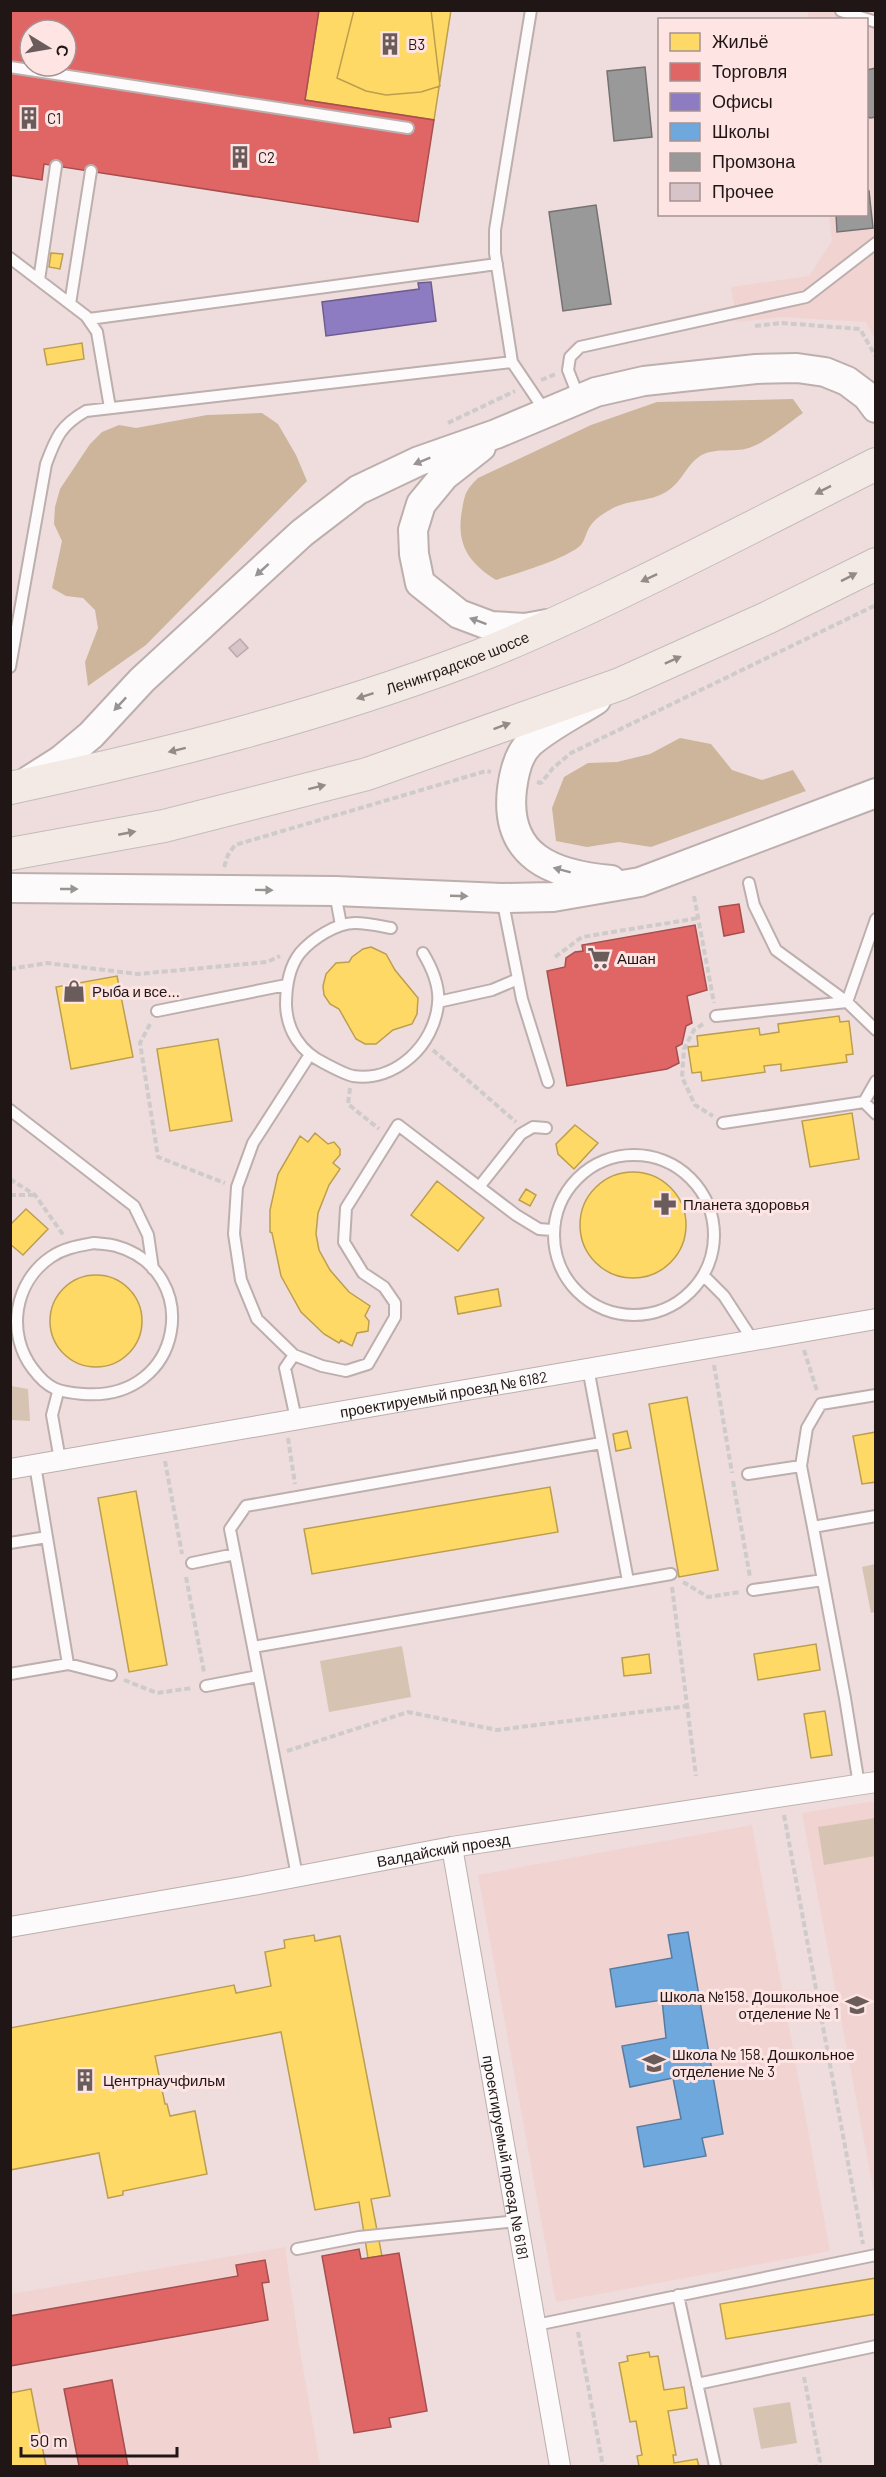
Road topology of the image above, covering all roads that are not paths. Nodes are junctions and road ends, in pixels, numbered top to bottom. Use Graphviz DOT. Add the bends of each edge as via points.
graph roads {
  1 [pos="531,10"];
  2 [pos="841,11"];
  3 [pos="863,18"];
  4 [pos="10,66"];
  5 [pos="408,128"];
  6 [pos="56,166"];
  7 [pos="91,171"];
  8 [pos="876,243"];
  9 [pos="10,258"];
  10 [pos="497,264"];
  11 [pos="39,280"];
  12 [pos="70,304"];
  13 [pos="89,319"];
  14 [pos="512,362"];
  15 [pos="580,398"];
  16 [pos="110,408"];
  17 [pos="876,408"];
  18 [pos="546,411"];
  19 [pos="496,434"];
  20 [pos="876,464"];
  21 [pos="876,564"];
  22 [pos="557,623"];
  23 [pos="10,667"];
  24 [pos="620,684"];
  25 [pos="15,787"];
  26 [pos="876,793"];
  27 [pos="10,854"];
  28 [pos="640,882"];
  29 [pos="749,883"];
  30 [pos="10,888"];
  31 [pos="335,891"];
  32 [pos="502,898"];
  33 [pos="876,919"];
  34 [pos="340,925"];
  35 [pos="391,928"];
  36 [pos="423,953"];
  37 [pos="518,979"];
  38 [pos="286,985"];
  39 [pos="438,1002"];
  40 [pos="847,1002"];
  41 [pos="157,1011"];
  42 [pos="716,1016"];
  43 [pos="876,1030"];
  44 [pos="309,1056"];
  45 [pos="876,1081"];
  46 [pos="549,1082"];
  47 [pos="864,1102"];
  48 [pos="10,1110"];
  49 [pos="876,1114"];
  50 [pos="723,1123"];
  51 [pos="546,1128"];
  52 [pos="478,1187"];
  53 [pos="552,1230"];
  54 [pos="153,1269"];
  55 [pos="704,1276"];
  56 [pos="876,1319"];
  57 [pos="752,1339"];
  58 [pos="14,1340"];
  59 [pos="294,1355"];
  60 [pos="588,1368"];
  61 [pos="58,1392"];
  62 [pos="876,1395"];
  63 [pos="291,1420"];
  64 [pos="601,1443"];
  65 [pos="60,1460"];
  66 [pos="35,1465"];
  67 [pos="801,1466"];
  68 [pos="10,1469"];
  69 [pos="748,1474"];
  70 [pos="876,1516"];
  71 [pos="813,1527"];
  72 [pos="47,1537"];
  73 [pos="10,1543"];
  74 [pos="235,1554"];
  75 [pos="187,1564"];
  76 [pos="671,1574"];
  77 [pos="823,1580"];
  78 [pos="628,1581"];
  79 [pos="753,1590"];
  80 [pos="253,1647"];
  81 [pos="68,1664"];
  82 [pos="10,1674"];
  83 [pos="111,1675"];
  84 [pos="258,1676"];
  85 [pos="206,1686"];
  86 [pos="867,1784"];
  87 [pos="452,1847"];
  88 [pos="297,1876"];
  89 [pos="10,1927"];
  90 [pos="517,2221"];
  91 [pos="297,2249"];
  92 [pos="871,2256"];
  93 [pos="678,2295"];
  94 [pos="536,2325"];
  95 [pos="876,2346"];
  96 [pos="697,2384"];
  97 [pos="560,2466"];
  98 [pos="715,2466"];
  1 -- 10 [label="lane" via="495,230"];
  2 -- 3 [label="lane"];
  4 -- 5 [label="lane"];
  6 -- 11 [label="lane"];
  7 -- 12 [label="lane"];
  8 -- 15 [label="lane" via="806,297 580,347 570,357 568,369"];
  9 -- 11 [label="lane"];
  10 -- 13 [label="lane"];
  10 -- 14 [label="lane"];
  11 -- 12 [label="lane"];
  12 -- 13 [label="lane"];
  13 -- 16 [label="lane" via="97,332"];
  14 -- 16 [label="lane"];
  14 -- 18 [label="lane"];
  15 -- 17 [label="street" via="644,381 797,368 825,372 847,381"];
  15 -- 18 [label="street"];
  16 -- 23 [label="lane" via="86,411 72,419 53,444 46,464"];
  18 -- 19 [label="street"];
  22 -- 19 [label="street, one-way" via="525,628 491,626 459,614 420,583 413,530 421,504 444,476"];
  19 -- 25 [label="street, one-way" via="419,461 358,490 303,533 164,660 91,735 61,760"];
  20 -- 22 [label="main road, Ленинградское шоссе, one-way"];
  24 -- 21 [label="main road, one-way"];
  22 -- 25 [label="main road, Ленинградское шоссе, one-way" via="470,660 311,713 179,750"];
  27 -- 24 [label="main road, one-way" via="164,825 367,774"];
  28 -- 24 [label="street, one-way" via="591,878 547,866 524,848 513,826 510,807 516,766 529,743"];
  26 -- 28 [label="street"];
  28 -- 32 [label="street" via="553,897"];
  29 -- 40 [label="lane" via="754,905 776,950"];
  30 -- 31 [label="street, one-way"];
  31 -- 32 [label="street, one-way"];
  31 -- 34 [label="lane"];
  32 -- 37 [label="lane"];
  33 -- 40 [label="lane"];
  34 -- 35 [label="lane" via="355,922"];
  34 -- 38 [label="lane" via="312,941 298,955"];
  36 -- 39 [label="lane" via="434,973"];
  37 -- 39 [label="lane" via="492,990"];
  37 -- 46 [label="lane"];
  38 -- 41 [label="lane"];
  38 -- 44 [label="lane" via="286,1016"];
  39 -- 44 [label="lane" via="434,1025 417,1053 381,1074 352,1076"];
  40 -- 42 [label="lane"];
  40 -- 43 [label="lane"];
  44 -- 59 [label="lane" via="253,1143 237,1187 234,1234 241,1280 257,1318"];
  45 -- 47 [label="lane"];
  47 -- 49 [label="lane"];
  47 -- 50 [label="lane"];
  48 -- 54 [label="lane" via="134,1206 148,1235"];
  51 -- 52 [label="lane" via="533,1127 521,1134"];
  52 -- 53 [label="lane" via="539,1229"];
  52 -- 59 [label="lane" via="398,1125 346,1208 344,1242 363,1273 390,1295 395,1303 395,1317 368,1365 346,1371"];
  53 -- 55 [label="lane" via="558,1266 574,1291 604,1311 652,1314 682,1300"];
  53 -- 55 [label="lane" via="560,1200 593,1164 619,1155 658,1157 680,1168 703,1191 713,1217 714,1249"];
  54 -- 58 [label="lane" via="116,1246 94,1243 50,1257 33,1273 21,1294"];
  54 -- 61 [label="lane" via="167,1290 173,1313 170,1338 161,1360 146,1377 123,1390 92,1394"];
  55 -- 57 [label="lane" via="724,1296"];
  56 -- 57 [label="street, проектируемый проезд № 6182"];
  57 -- 60 [label="street, проектируемый проезд № 6182"];
  58 -- 61 [label="lane" via="40,1379"];
  59 -- 63 [label="lane" via="285,1368"];
  60 -- 63 [label="street, проектируемый проезд № 6182"];
  60 -- 64 [label="lane"];
  61 -- 65 [label="lane" via="52,1415"];
  62 -- 67 [label="lane" via="821,1404 807,1428"];
  63 -- 65 [label="street, проектируемый проезд № 6182"];
  64 -- 74 [label="lane" via="246,1506 230,1529"];
  64 -- 78 [label="lane"];
  65 -- 66 [label="street, проектируемый проезд № 6182"];
  66 -- 68 [label="street, проектируемый проезд № 6182"];
  66 -- 72 [label="lane"];
  67 -- 69 [label="lane"];
  67 -- 71 [label="lane"];
  70 -- 71 [label="lane"];
  71 -- 77 [label="lane"];
  72 -- 73 [label="lane"];
  72 -- 81 [label="lane"];
  74 -- 75 [label="lane"];
  74 -- 80 [label="lane"];
  76 -- 78 [label="lane"];
  77 -- 79 [label="lane"];
  77 -- 86 [label="lane" via="845,1698"];
  78 -- 80 [label="lane"];
  80 -- 84 [label="lane"];
  81 -- 82 [label="lane"];
  81 -- 83 [label="lane"];
  84 -- 85 [label="lane"];
  84 -- 88 [label="lane"];
  86 -- 87 [label="street, Валдайский проезд"];
  87 -- 88 [label="street, Валдайский проезд"];
  87 -- 90 [label="street, проектируемый проезд № 6181"];
  88 -- 89 [label="street, Валдайский проезд"];
  90 -- 91 [label="lane" via="359,2237"];
  90 -- 94 [label="street, проектируемый проезд № 6181"];
  92 -- 93 [label="lane"];
  93 -- 94 [label="lane"];
  93 -- 96 [label="lane"];
  94 -- 97 [label="street, проектируемый проезд № 6181"];
  95 -- 96 [label="lane"];
  96 -- 98 [label="lane"];
}
